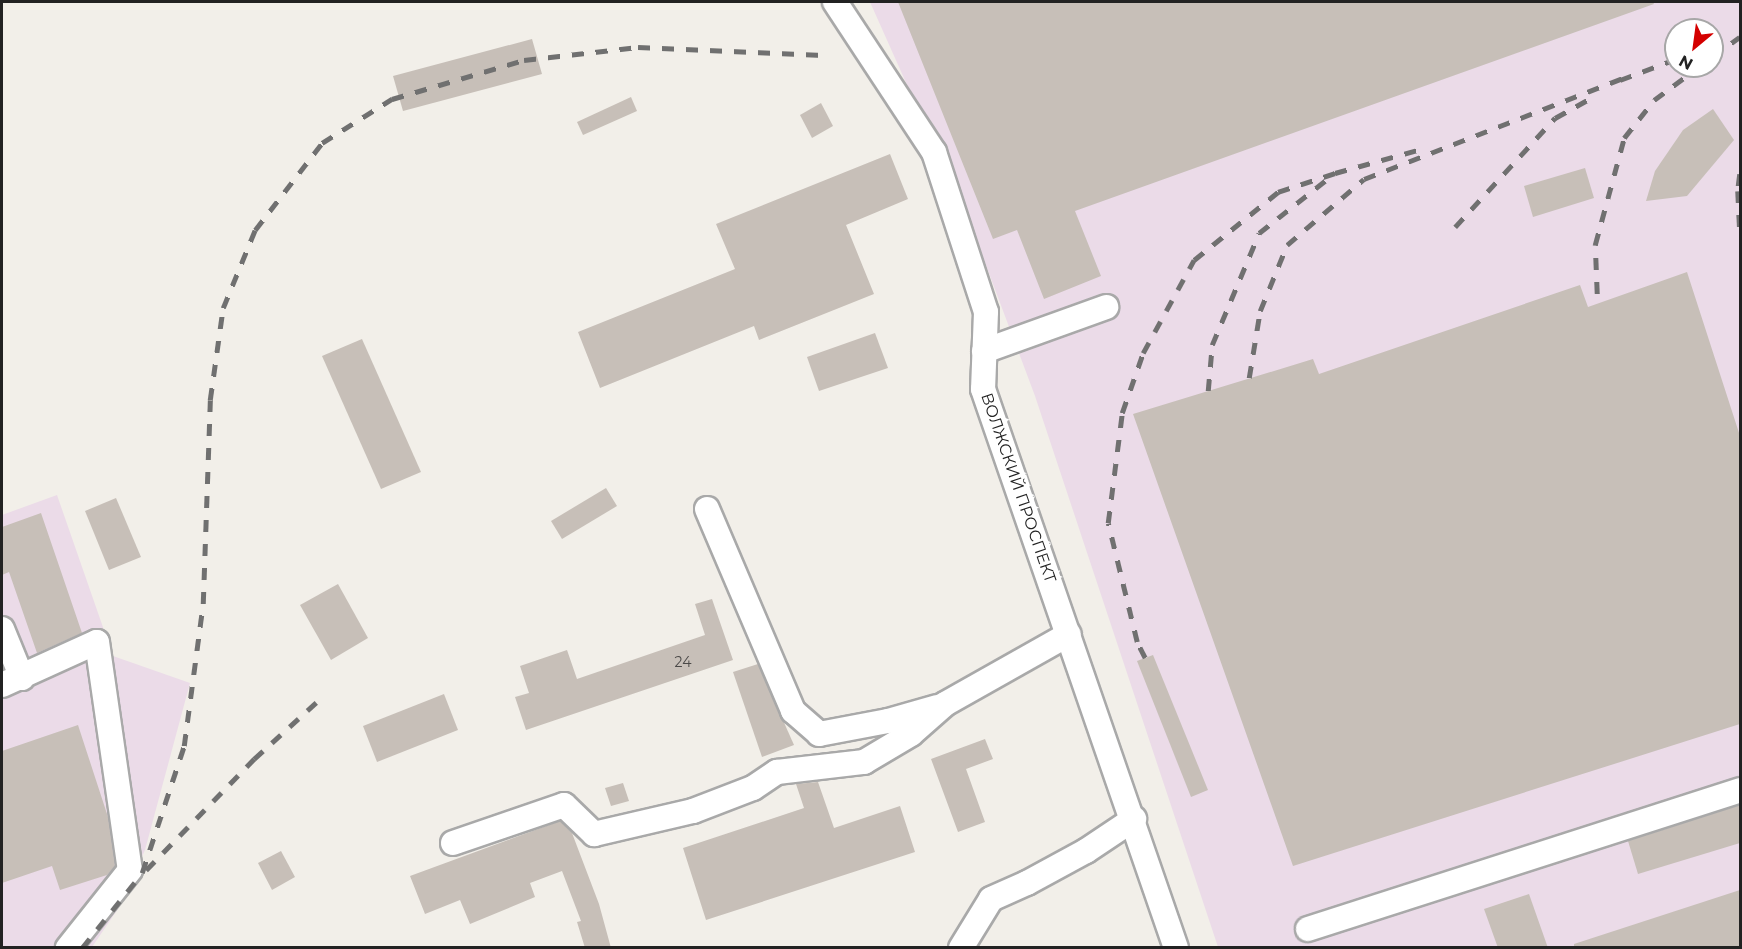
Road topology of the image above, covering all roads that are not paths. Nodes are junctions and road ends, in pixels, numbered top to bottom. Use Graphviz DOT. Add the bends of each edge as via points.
graph roads {
  1 [pos="835,2"];
  2 [pos="1106,306"];
  3 [pos="984,351"];
  4 [pos="707,508"];
  5 [pos="2,628"];
  6 [pos="1069,634"];
  7 [pos="12,682"];
  8 [pos="945,704"];
  9 [pos="1740,790"];
  10 [pos="1134,819"];
  11 [pos="453,843"];
  12 [pos="1308,929"];
  13 [pos="68,948"];
  14 [pos="961,948"];
  15 [pos="1176,948"];
  1 -- 3 [label="street, ВОЛЖСКИЙ ПРОСПЕКТ" via="934,152 986,312"];
  2 -- 3 [label="street"];
  3 -- 6 [label="street, ВОЛЖСКИЙ ПРОСПЕКТ" via="983,389"];
  4 -- 8 [label="street" via="794,711 819,734 888,721"];
  5 -- 7 [label="street"];
  6 -- 8 [label="street"];
  6 -- 10 [label="street, ВОЛЖСКИЙ ПРОСПЕКТ"];
  7 -- 13 [label="street" via="97,642 130,870"];
  8 -- 11 [label="street" via="911,734 864,762 777,772 753,788 693,811 594,834 564,805"];
  9 -- 12 [label="street"];
  10 -- 14 [label="street" via="1086,851 992,899"];
  10 -- 15 [label="street, ВОЛЖСКИЙ ПРОСПЕКТ"];
}
